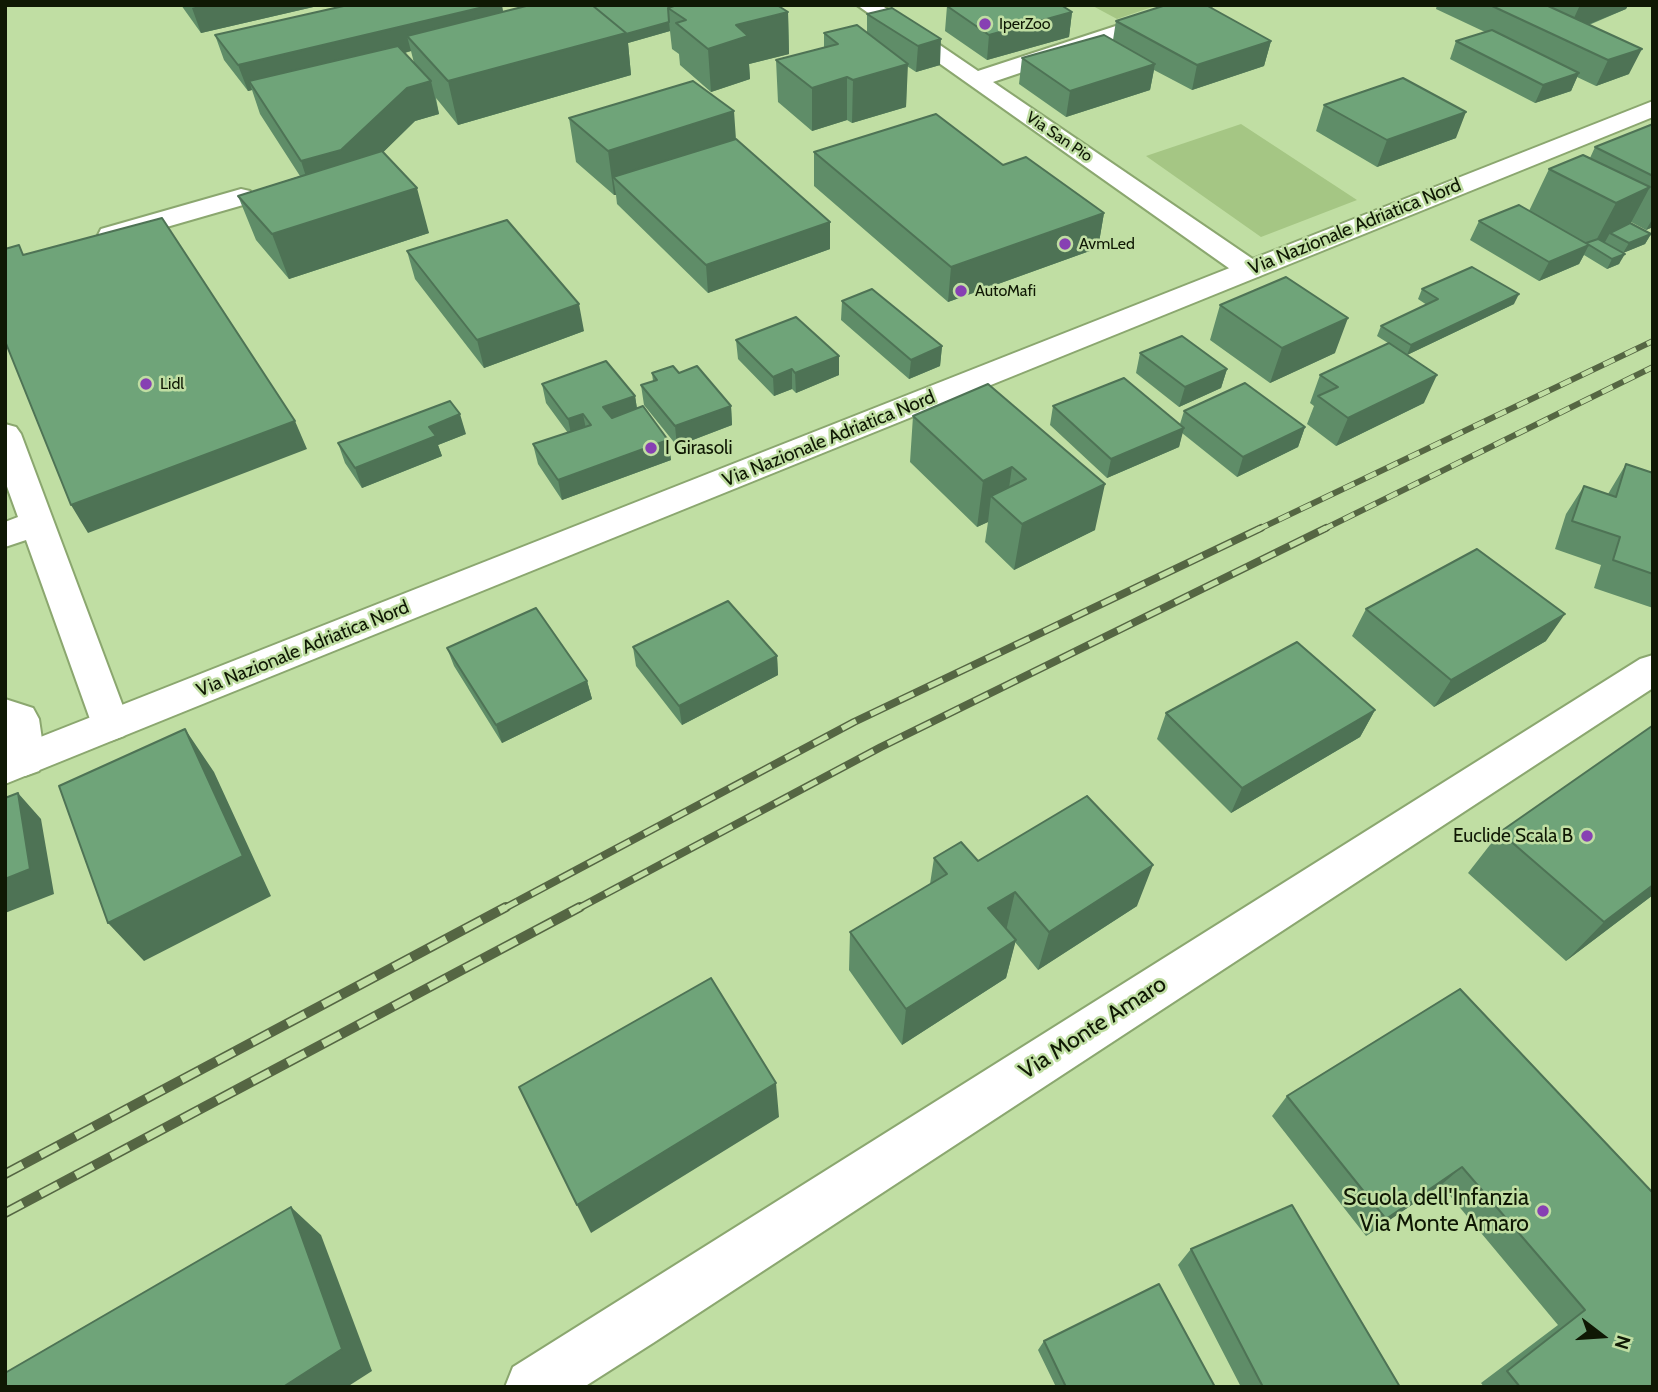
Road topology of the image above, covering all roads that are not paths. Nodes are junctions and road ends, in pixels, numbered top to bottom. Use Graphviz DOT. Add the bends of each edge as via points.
graph roads {
  1 [pos="867,5"];
  2 [pos="1202,5"];
  3 [pos="975,80"];
  4 [pos="1653,108"];
  5 [pos="241,197"];
  6 [pos="84,243"];
  7 [pos="1250,270"];
  8 [pos="5,434"];
  9 [pos="21,529"];
  10 [pos="1653,669"];
  11 [pos="5,713"];
  12 [pos="110,725"];
  13 [pos="15,764"];
  14 [pos="560,1379"];
  1 -- 3 [label="street, Via San Pio"];
  2 -- 3 [label="street"];
  3 -- 7 [label="street, Via San Pio"];
  4 -- 7 [label="street, Via Nazionale Adriatica Nord"];
  5 -- 6 [label="street"];
  7 -- 12 [label="street, Via Nazionale Adriatica Nord"];
  8 -- 9 [label="street"];
  9 -- 12 [label="street"];
  10 -- 14 [label="street, Via Monte Amaro" via="635,1324"];
  11 -- 13 [label="street" via="19,719"];
  12 -- 13 [label="street, Via Nazionale Adriatica Nord"];
}
